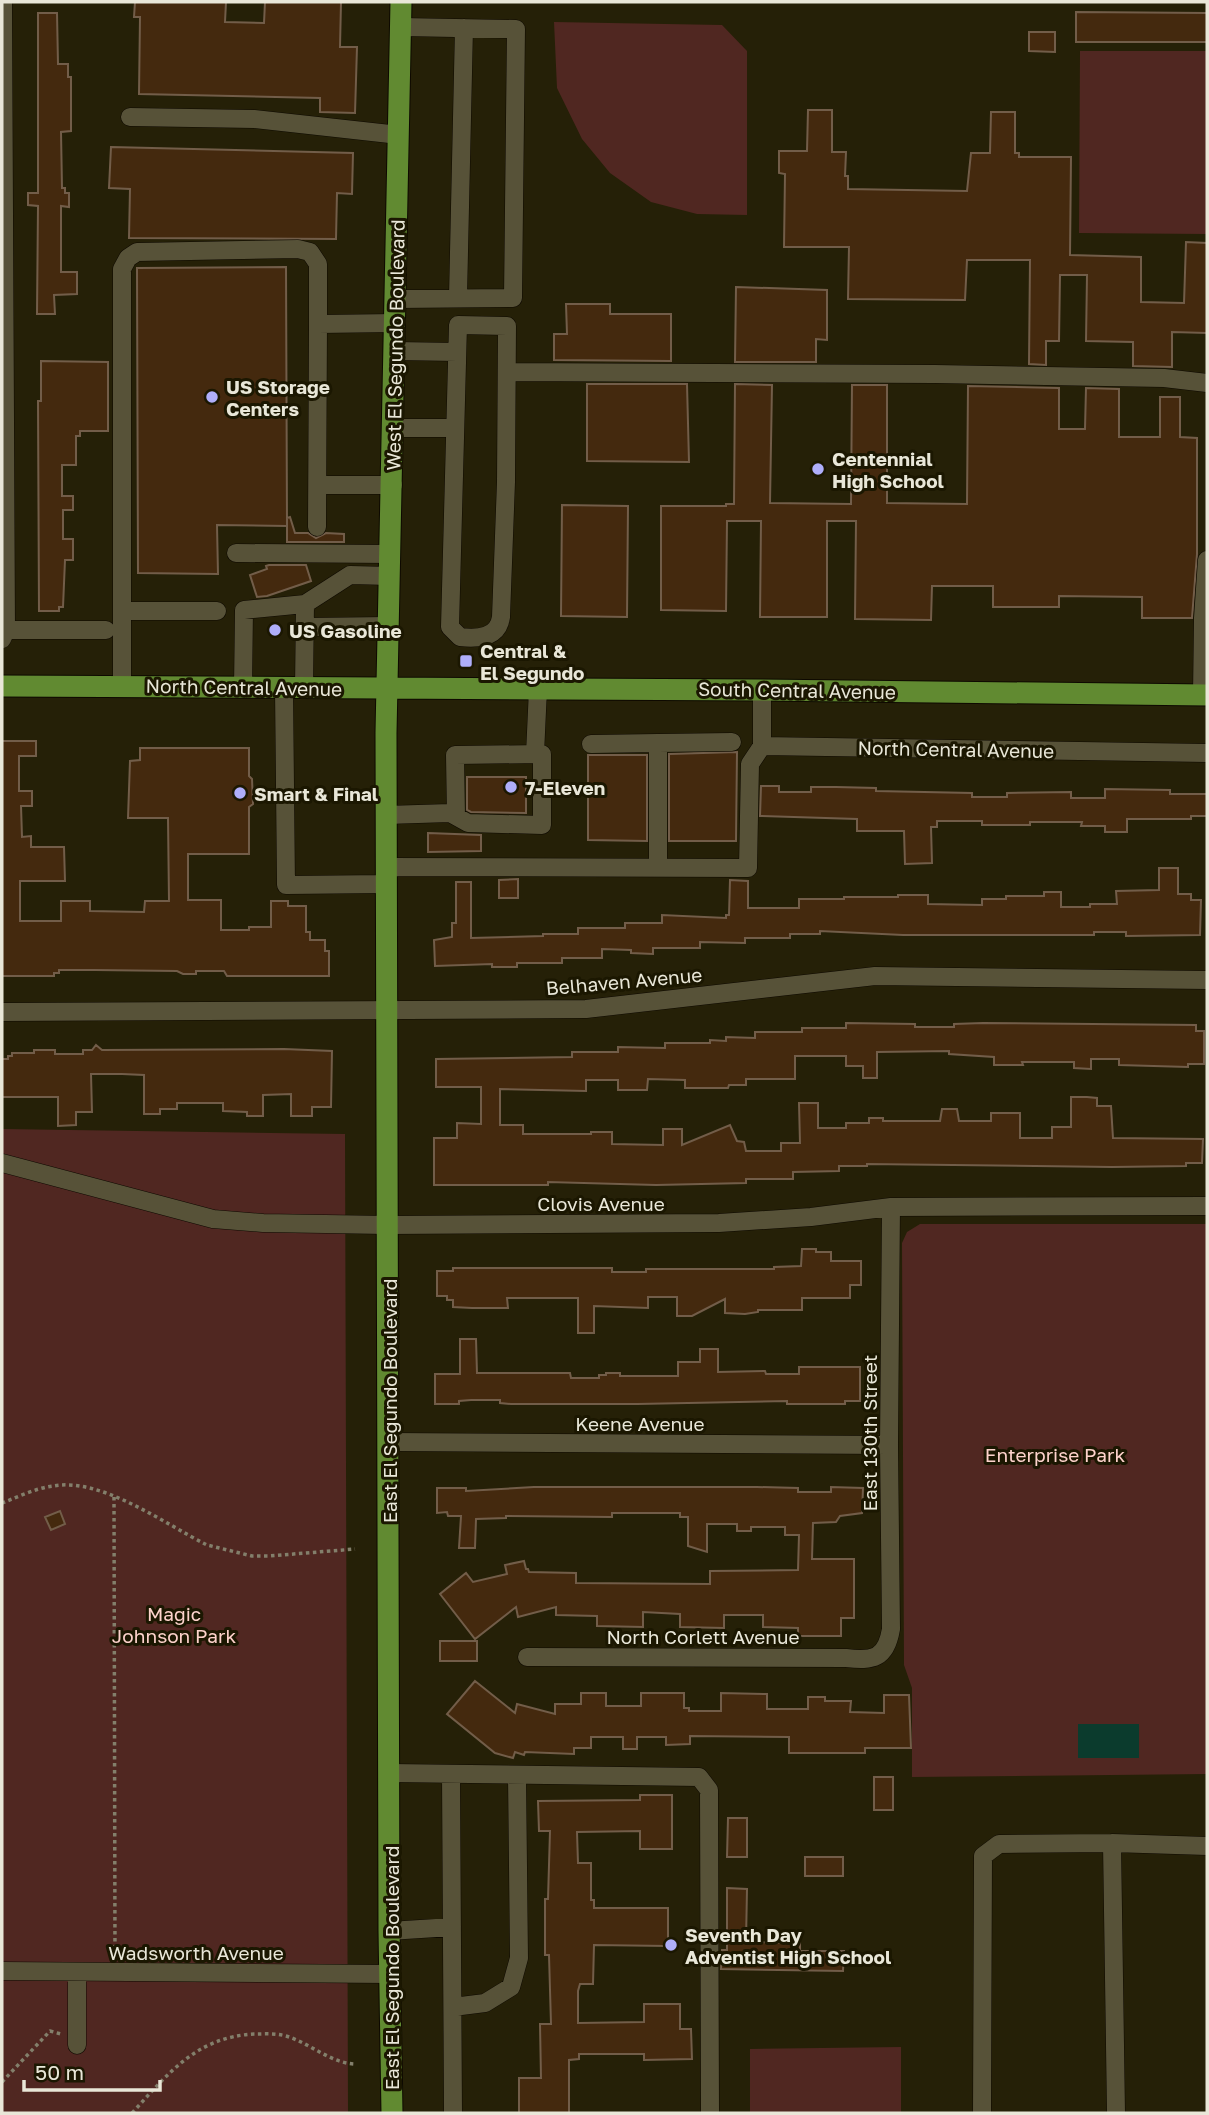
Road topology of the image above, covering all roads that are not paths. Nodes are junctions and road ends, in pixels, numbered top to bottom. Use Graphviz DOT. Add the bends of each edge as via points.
graph roads {
  1 [pos="3,2"];
  2 [pos="401,2"];
  3 [pos="401,27"];
  4 [pos="464,28"];
  5 [pos="130,117"];
  6 [pos="399,135"];
  7 [pos="458,297"];
  8 [pos="396,299"];
  9 [pos="396,323"];
  10 [pos="318,324"];
  11 [pos="395,351"];
  12 [pos="457,352"];
  13 [pos="507,372"];
  14 [pos="1207,383"];
  15 [pos="394,428"];
  16 [pos="455,428"];
  17 [pos="318,485"];
  18 [pos="393,485"];
  19 [pos="317,527"];
  20 [pos="236,554"];
  21 [pos="391,554"];
  22 [pos="1207,560"];
  23 [pos="390,576"];
  24 [pos="305,604"];
  25 [pos="122,611"];
  26 [pos="217,611"];
  27 [pos="388,626"];
  28 [pos="305,627"];
  29 [pos="106,630"];
  30 [pos="3,633"];
  31 [pos="2,686"];
  32 [pos="112,686"];
  33 [pos="243,688"];
  34 [pos="294,688"];
  35 [pos="387,688"];
  36 [pos="538,689"];
  37 [pos="762,690"];
  38 [pos="1205,695"];
  39 [pos="732,742"];
  40 [pos="658,743"];
  41 [pos="591,744"];
  42 [pos="762,746"];
  43 [pos="1207,753"];
  44 [pos="536,754"];
  45 [pos="387,815"];
  46 [pos="456,816"];
  47 [pos="658,867"];
  48 [pos="387,875"];
  49 [pos="1207,981"];
  50 [pos="387,1011"];
  51 [pos="2,1012"];
  52 [pos="2,1164"];
  53 [pos="1207,1206"];
  54 [pos="891,1207"];
  55 [pos="387,1225"];
  56 [pos="390,1442"];
  57 [pos="889,1445"];
  58 [pos="878,1656"];
  59 [pos="527,1657"];
  60 [pos="390,1773"];
  61 [pos="451,1774"];
  62 [pos="517,1775"];
  63 [pos="1112,1843"];
  64 [pos="1207,1846"];
  65 [pos="452,1927"];
  66 [pos="389,1931"];
  67 [pos="2,1971"];
  68 [pos="77,1972"];
  69 [pos="390,1974"];
  70 [pos="453,2007"];
  71 [pos="77,2041"];
  72 [pos="392,2113"];
  73 [pos="453,2113"];
  74 [pos="710,2113"];
  75 [pos="982,2113"];
  76 [pos="1116,2113"];
  1 -- 30 [label="street"];
  2 -- 3 [label="main road, West El Segundo Boulevard"];
  3 -- 4 [label="street"];
  3 -- 6 [label="main road, West El Segundo Boulevard"];
  4 -- 7 [label="street"];
  4 -- 7 [label="street" via="516,29 513,298"];
  5 -- 6 [label="street" via="254,119"];
  6 -- 8 [label="main road, West El Segundo Boulevard"];
  7 -- 8 [label="street"];
  8 -- 9 [label="main road, West El Segundo Boulevard"];
  9 -- 10 [label="street"];
  9 -- 11 [label="main road, West El Segundo Boulevard"];
  10 -- 17 [label="street"];
  10 -- 25 [label="street" via="318,264 310,251 137,252 128,258 122,269"];
  11 -- 12 [label="street"];
  11 -- 15 [label="main road, West El Segundo Boulevard"];
  12 -- 13 [label="street" via="458,326 507,326"];
  12 -- 16 [label="street"];
  13 -- 14 [label="street" via="962,375"];
  13 -- 16 [label="street" via="501,617 493,633 478,638 460,637 450,627"];
  15 -- 16 [label="street"];
  15 -- 18 [label="main road, West El Segundo Boulevard"];
  17 -- 18 [label="street"];
  17 -- 19 [label="street"];
  18 -- 21 [label="main road, West El Segundo Boulevard"];
  20 -- 21 [label="street"];
  21 -- 23 [label="main road, West El Segundo Boulevard"];
  22 -- 38 [label="street"];
  23 -- 24 [label="street" via="350,575"];
  23 -- 27 [label="main road, West El Segundo Boulevard"];
  24 -- 28 [label="street"];
  24 -- 33 [label="street" via="244,610"];
  25 -- 26 [label="street"];
  25 -- 32 [label="street"];
  27 -- 28 [label="street"];
  27 -- 35 [label="main road, West El Segundo Boulevard"];
  28 -- 34 [label="street"];
  29 -- 30 [label="street"];
  31 -- 32 [label="main road"];
  32 -- 33 [label="main road, North Central Avenue"];
  33 -- 34 [label="main road, North Central Avenue"];
  34 -- 35 [label="main road, North Central Avenue"];
  34 -- 48 [label="street" via="286,885"];
  35 -- 36 [label="main road, South Central Avenue"];
  35 -- 45 [label="main road, East El Segundo Boulevard"];
  36 -- 37 [label="main road, South Central Avenue"];
  36 -- 44 [label="street"];
  37 -- 38 [label="main road, South Central Avenue"];
  37 -- 42 [label="street"];
  39 -- 40 [label="street"];
  40 -- 41 [label="street"];
  40 -- 47 [label="street"];
  42 -- 43 [label="street, North Central Avenue"];
  42 -- 47 [label="street" via="750,764 748,868"];
  44 -- 46 [label="street" via="455,755"];
  44 -- 46 [label="street" via="542,754 541,825 468,823"];
  45 -- 46 [label="street"];
  45 -- 48 [label="main road, East El Segundo Boulevard"];
  47 -- 48 [label="street"];
  48 -- 50 [label="main road, East El Segundo Boulevard"];
  49 -- 50 [label="street, Belhaven Avenue" via="875,976 586,1009"];
  50 -- 51 [label="street, Belhaven Avenue"];
  50 -- 55 [label="main road, East El Segundo Boulevard"];
  52 -- 55 [label="street, Clovis Avenue" via="213,1219"];
  53 -- 54 [label="street, Clovis Avenue"];
  54 -- 55 [label="street, Clovis Avenue" via="762,1221"];
  54 -- 57 [label="street, East 130th Street"];
  55 -- 56 [label="main road, East El Segundo Boulevard"];
  56 -- 57 [label="street, Keene Avenue"];
  56 -- 60 [label="main road, East El Segundo Boulevard"];
  57 -- 58 [label="street, East 130th Street" via="891,1629 885,1651"];
  58 -- 59 [label="street, North Corlett Avenue" via="863,1660"];
  60 -- 61 [label="street"];
  60 -- 66 [label="main road, East El Segundo Boulevard"];
  61 -- 62 [label="street"];
  61 -- 65 [label="street"];
  62 -- 70 [label="street" via="519,1958 511,1987 485,2003"];
  62 -- 74 [label="street" via="699,1777 709,1790"];
  63 -- 64 [label="street"];
  63 -- 75 [label="street" via="999,1844 983,1856"];
  63 -- 76 [label="street"];
  65 -- 66 [label="street"];
  65 -- 70 [label="street"];
  66 -- 69 [label="main road, East El Segundo Boulevard"];
  67 -- 68 [label="street, Wadsworth Avenue"];
  68 -- 69 [label="street, Wadsworth Avenue"];
  68 -- 71 [label="street"];
  69 -- 72 [label="main road, East El Segundo Boulevard"];
  70 -- 73 [label="street"];
}
